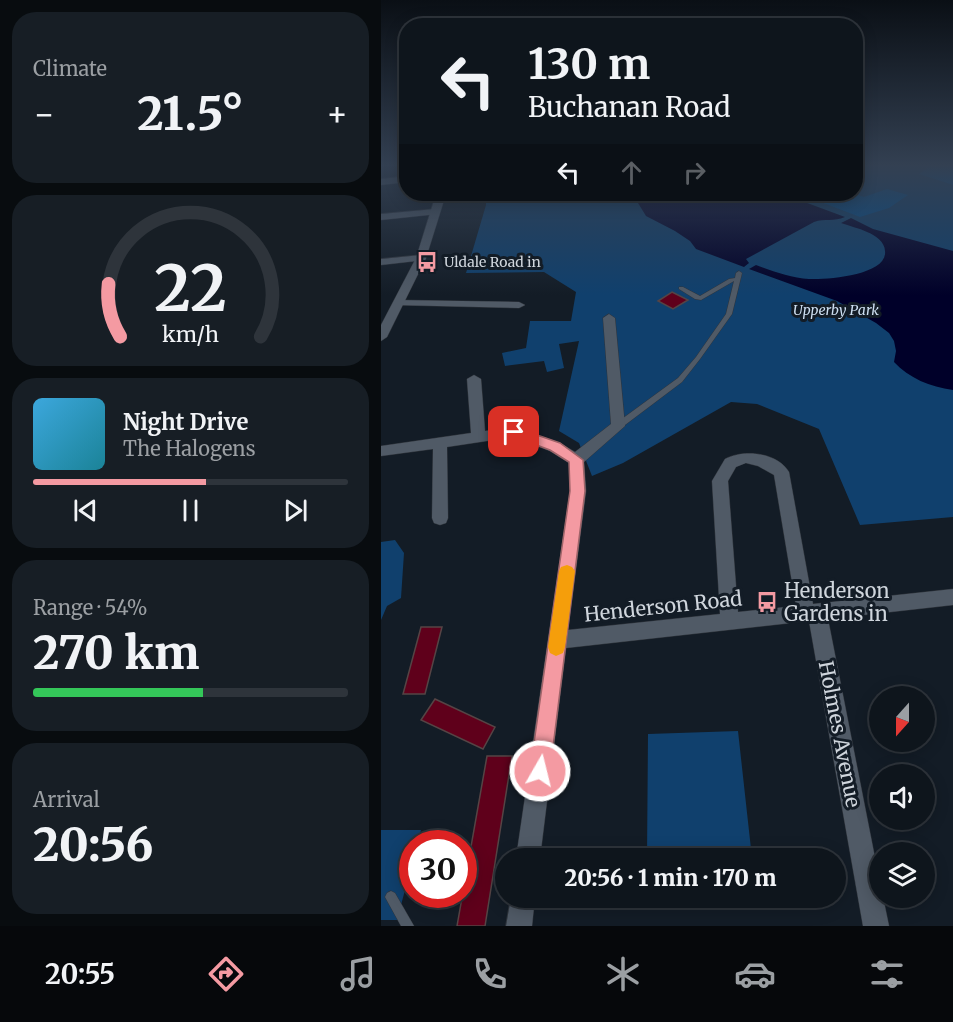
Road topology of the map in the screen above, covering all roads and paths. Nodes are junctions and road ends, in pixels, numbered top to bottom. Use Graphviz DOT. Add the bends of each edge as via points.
graph roads {
  1 [pos="435,212"];
  2 [pos="381,217"];
  3 [pos="421,258"];
  4 [pos="381,262"];
  5 [pos="681,288"];
  6 [pos="398,303"];
  7 [pos="519,305"];
  8 [pos="609,318"];
  9 [pos="381,337"];
  10 [pos="474,379"];
  11 [pos="618,426"];
  12 [pos="478,437"];
  13 [pos="440,442"];
  14 [pos="381,451"];
  15 [pos="576,460"];
  16 [pos="439,518"];
  17 [pos="953,597"];
  18 [pos="811,612"];
  19 [pos="731,621"];
  20 [pos="557,640"];
  21 [pos="529,848"];
  22 [pos="391,897"];
  23 [pos="521,908"];
  24 [pos="408,926"];
  25 [pos="519,926"];
  26 [pos="876,926"];
  1 -- 2 [label="street"];
  1 -- 3 [label="street"];
  3 -- 4 [label="street"];
  3 -- 6 [label="street"];
  5 -- 11 [label="lane" via="701,298 738,276 729,314 698,358 680,380"];
  6 -- 7 [label="street"];
  6 -- 9 [label="street"];
  8 -- 11 [label="street"];
  10 -- 12 [label="street"];
  11 -- 15 [label="street"];
  12 -- 13 [label="street"];
  12 -- 15 [label="street" via="514,432 555,447"];
  13 -- 14 [label="street"];
  13 -- 16 [label="street"];
  15 -- 20 [label="street" via="577,491"];
  17 -- 18 [label="street, Henderson Road"];
  18 -- 19 [label="street, Henderson Road"];
  18 -- 19 [label="street, Holmes Avenue" via="781,472 754,458 739,458 724,470 720,481"];
  18 -- 26 [label="street, Holmes Avenue"];
  19 -- 20 [label="street, Henderson Road"];
  20 -- 21 [label="street"];
  22 -- 24 [label="lane"];
  23 -- 25 [label="street"];
}
